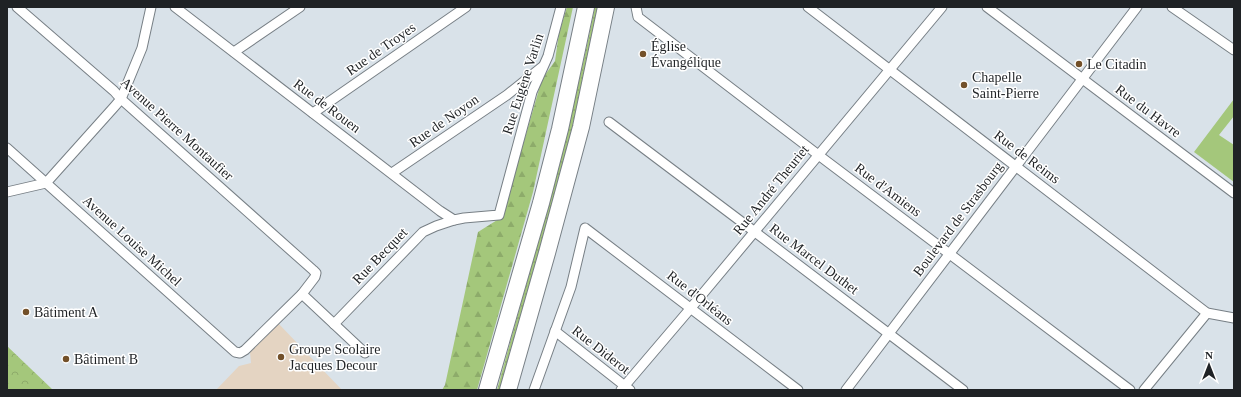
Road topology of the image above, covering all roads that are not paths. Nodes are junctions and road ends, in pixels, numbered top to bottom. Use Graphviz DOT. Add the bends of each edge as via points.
graph roads {
  1 [pos="17,7"];
  2 [pos="151,7"];
  3 [pos="175,7"];
  4 [pos="300,7"];
  5 [pos="466,7"];
  6 [pos="561,7"];
  7 [pos="586,7"];
  8 [pos="606,7"];
  9 [pos="636,7"];
  10 [pos="808,7"];
  11 [pos="942,7"];
  12 [pos="987,7"];
  13 [pos="1137,7"];
  14 [pos="1172,7"];
  15 [pos="1234,50"];
  16 [pos="234,52"];
  17 [pos="543,66"];
  18 [pos="890,70"];
  19 [pos="1083,79"];
  20 [pos="510,92"];
  21 [pos="532,92"];
  22 [pos="121,99"];
  23 [pos="312,113"];
  24 [pos="608,122"];
  25 [pos="7,148"];
  26 [pos="818,154"];
  27 [pos="1016,166"];
  28 [pos="392,173"];
  29 [pos="46,183"];
  30 [pos="7,192"];
  31 [pos="1234,193"];
  32 [pos="454,220"];
  33 [pos="755,232"];
  34 [pos="949,254"];
  35 [pos="302,294"];
  36 [pos="690,309"];
  37 [pos="1207,313"];
  38 [pos="1234,318"];
  39 [pos="334,324"];
  40 [pos="555,332"];
  41 [pos="889,334"];
  42 [pos="365,353"];
  43 [pos="625,389"];
  44 [pos="488,390"];
  45 [pos="508,390"];
  46 [pos="534,390"];
  47 [pos="798,390"];
  48 [pos="846,390"];
  49 [pos="963,390"];
  50 [pos="1130,390"];
  51 [pos="1144,390"];
  1 -- 22 [label="street, Avenue Pierre Montaufier"];
  2 -- 22 [label="street" via="142,48"];
  3 -- 16 [label="street, Rue de Rouen"];
  4 -- 16 [label="street"];
  5 -- 23 [label="street, Rue de Troyes"];
  6 -- 17 [label="street, Rue Eugène Varlin"];
  7 -- 44 [label="highway" via="560,129"];
  8 -- 45 [label="highway" via="581,127"];
  9 -- 26 [label="street, Rue d'Amiens" via="638,17"];
  10 -- 18 [label="street, Rue de Reims"];
  11 -- 18 [label="street, Rue André Theuriet"];
  12 -- 19 [label="street, Rue du Havre"];
  13 -- 19 [label="street, Boulevard de Strasbourg"];
  14 -- 15 [label="street"];
  16 -- 23 [label="street, Rue de Rouen"];
  17 -- 20 [label="street, Rue de Noyon"];
  17 -- 21 [label="street, Rue Eugène Varlin"];
  18 -- 26 [label="street, Rue André Theuriet"];
  18 -- 27 [label="street, Rue de Reims"];
  19 -- 27 [label="street, Boulevard de Strasbourg"];
  19 -- 31 [label="street, Rue du Havre"];
  20 -- 21 [label="street"];
  20 -- 28 [label="street, Rue de Noyon"];
  21 -- 32 [label="street, Rue Eugène Varlin" via="499,215"];
  22 -- 29 [label="street"];
  22 -- 35 [label="street, Avenue Pierre Montaufier" via="316,274"];
  23 -- 28 [label="street, Rue de Rouen"];
  24 -- 33 [label="street, Rue Marcel Duthet"];
  25 -- 29 [label="street, Avenue Louise Michel"];
  26 -- 33 [label="street, Rue André Theuriet"];
  26 -- 34 [label="street, Rue d'Amiens"];
  27 -- 34 [label="street, Boulevard de Strasbourg"];
  27 -- 37 [label="street, Rue de Reims"];
  28 -- 32 [label="street, Rue de Rouen"];
  29 -- 30 [label="street"];
  29 -- 35 [label="street, Avenue Louise Michel" via="235,352 240,354 245,350"];
  32 -- 39 [label="street, Rue Becquet" via="423,232"];
  33 -- 36 [label="street, Rue André Theuriet"];
  33 -- 41 [label="street, Rue Marcel Duthet"];
  34 -- 41 [label="street, Boulevard de Strasbourg"];
  34 -- 50 [label="street, Rue d'Amiens"];
  35 -- 39 [label="street"];
  36 -- 40 [label="street, Rue d'Orléans" via="585,228 571,287"];
  36 -- 43 [label="street, Rue André Theuriet"];
  36 -- 47 [label="street, Rue d'Orléans"];
  37 -- 38 [label="street, Rue de Reims"];
  37 -- 51 [label="street"];
  39 -- 42 [label="street"];
  40 -- 43 [label="street, Rue Diderot"];
  40 -- 46 [label="street"];
  41 -- 48 [label="street, Boulevard de Strasbourg"];
  41 -- 49 [label="street, Rue Marcel Duthet"];
}
